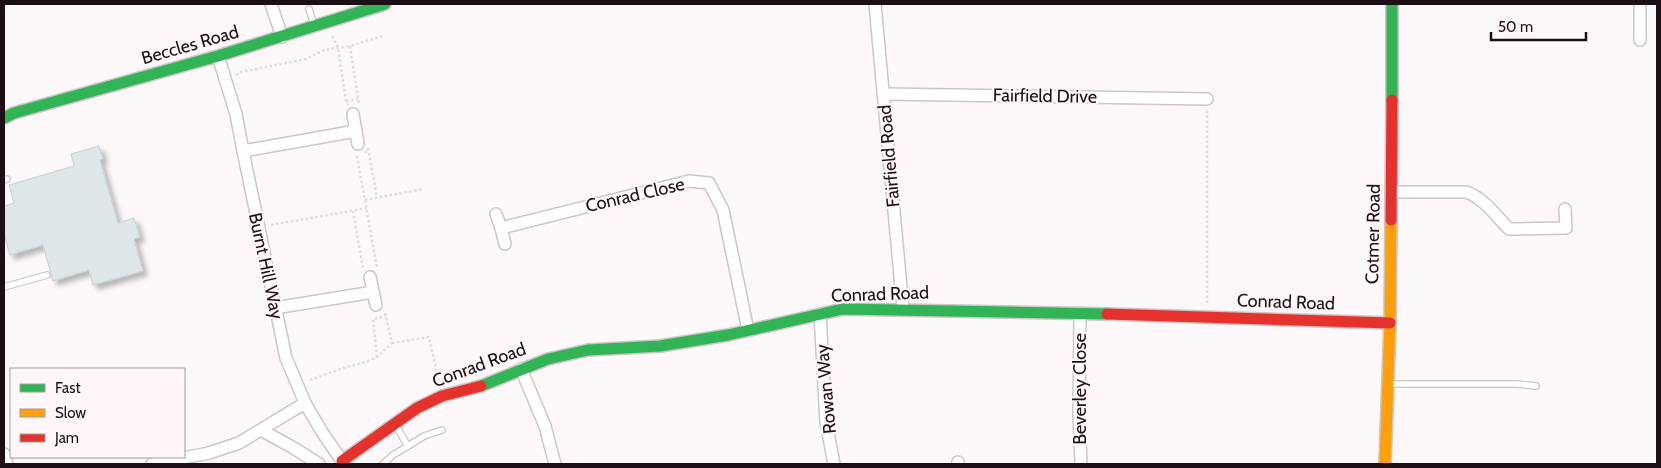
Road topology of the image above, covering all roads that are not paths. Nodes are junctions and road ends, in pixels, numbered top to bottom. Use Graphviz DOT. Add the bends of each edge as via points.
graph roads {
  1 [pos="272,4"];
  2 [pos="386,4"];
  3 [pos="875,4"];
  4 [pos="1392,4"];
  5 [pos="1640,4"];
  6 [pos="309,9"];
  7 [pos="314,27"];
  8 [pos="282,37"];
  9 [pos="1640,40"];
  10 [pos="218,56"];
  11 [pos="884,94"];
  12 [pos="1207,99"];
  13 [pos="353,114"];
  14 [pos="4,118"];
  15 [pos="356,131"];
  16 [pos="358,144"];
  17 [pos="243,151"];
  18 [pos="1392,192"];
  19 [pos="1565,209"];
  20 [pos="496,214"];
  21 [pos="501,228"];
  22 [pos="505,244"];
  23 [pos="370,274"];
  24 [pos="47,276"];
  25 [pos="4,287"];
  26 [pos="373,292"];
  27 [pos="380,306"];
  28 [pos="275,308"];
  29 [pos="903,309"];
  30 [pos="1080,313"];
  31 [pos="820,314"];
  32 [pos="1390,323"];
  33 [pos="748,330"];
  34 [pos="521,369"];
  35 [pos="1388,384"];
  36 [pos="1536,386"];
  37 [pos="305,403"];
  38 [pos="395,424"];
  39 [pos="261,430"];
  40 [pos="442,430"];
  41 [pos="408,446"];
  42 [pos="4,454"];
  43 [pos="185,457"];
  44 [pos="177,458"];
  45 [pos="152,462"];
  46 [pos="343,463"];
  47 [pos="7,464"];
  48 [pos="319,464"];
  49 [pos="383,464"];
  50 [pos="555,464"];
  51 [pos="834,464"];
  52 [pos="1081,464"];
  53 [pos="1385,464"];
  1 -- 8 [label="street"];
  2 -- 7 [label="main road, Beccles Road"];
  3 -- 11 [label="street, Fairfield Road"];
  4 -- 18 [label="main road, Cotmer Road"];
  5 -- 9 [label="street"];
  6 -- 7 [label="lane"];
  7 -- 8 [label="main road, Beccles Road"];
  8 -- 10 [label="main road, Beccles Road"];
  10 -- 14 [label="main road, Beccles Road"];
  10 -- 17 [label="street, Burnt Hill Way" via="236,114"];
  11 -- 12 [label="street, Fairfield Drive"];
  11 -- 29 [label="street, Fairfield Road"];
  13 -- 15 [label="street"];
  15 -- 16 [label="street"];
  15 -- 17 [label="street"];
  17 -- 28 [label="street, Burnt Hill Way"];
  18 -- 19 [label="street" via="1466,192 1480,200 1510,229 1566,228"];
  18 -- 32 [label="main road, Cotmer Road"];
  20 -- 21 [label="street"];
  21 -- 22 [label="street"];
  21 -- 33 [label="street, Conrad Close" via="689,181 709,183 723,210"];
  23 -- 26 [label="street"];
  24 -- 25 [label="lane"];
  26 -- 27 [label="street"];
  26 -- 28 [label="street"];
  28 -- 37 [label="street, Burnt Hill Way" via="286,358"];
  29 -- 30 [label="main road, Conrad Road"];
  29 -- 31 [label="main road, Conrad Road" via="843,309"];
  30 -- 32 [label="main road, Conrad Road"];
  30 -- 52 [label="street, Beverley Close"];
  31 -- 33 [label="main road, Conrad Road"];
  31 -- 51 [label="street, Rowan Way" via="826,422"];
  32 -- 35 [label="main road, Cotmer Road"];
  33 -- 34 [label="main road, Conrad Road" via="660,346 588,350"];
  34 -- 38 [label="main road, Conrad Road" via="477,388 442,396"];
  34 -- 50 [label="street" via="545,426"];
  35 -- 36 [label="lane"];
  35 -- 53 [label="main road, Cotmer Road"];
  37 -- 39 [label="street"];
  37 -- 46 [label="street, Burnt Hill Way"];
  38 -- 41 [label="lane"];
  38 -- 46 [label="main road, Conrad Road"];
  39 -- 43 [label="street" via="239,443"];
  39 -- 48 [label="street"];
  40 -- 41 [label="lane"];
  41 -- 49 [label="lane"];
  42 -- 47 [label="street"];
  44 -- 45 [label="street"];
}
